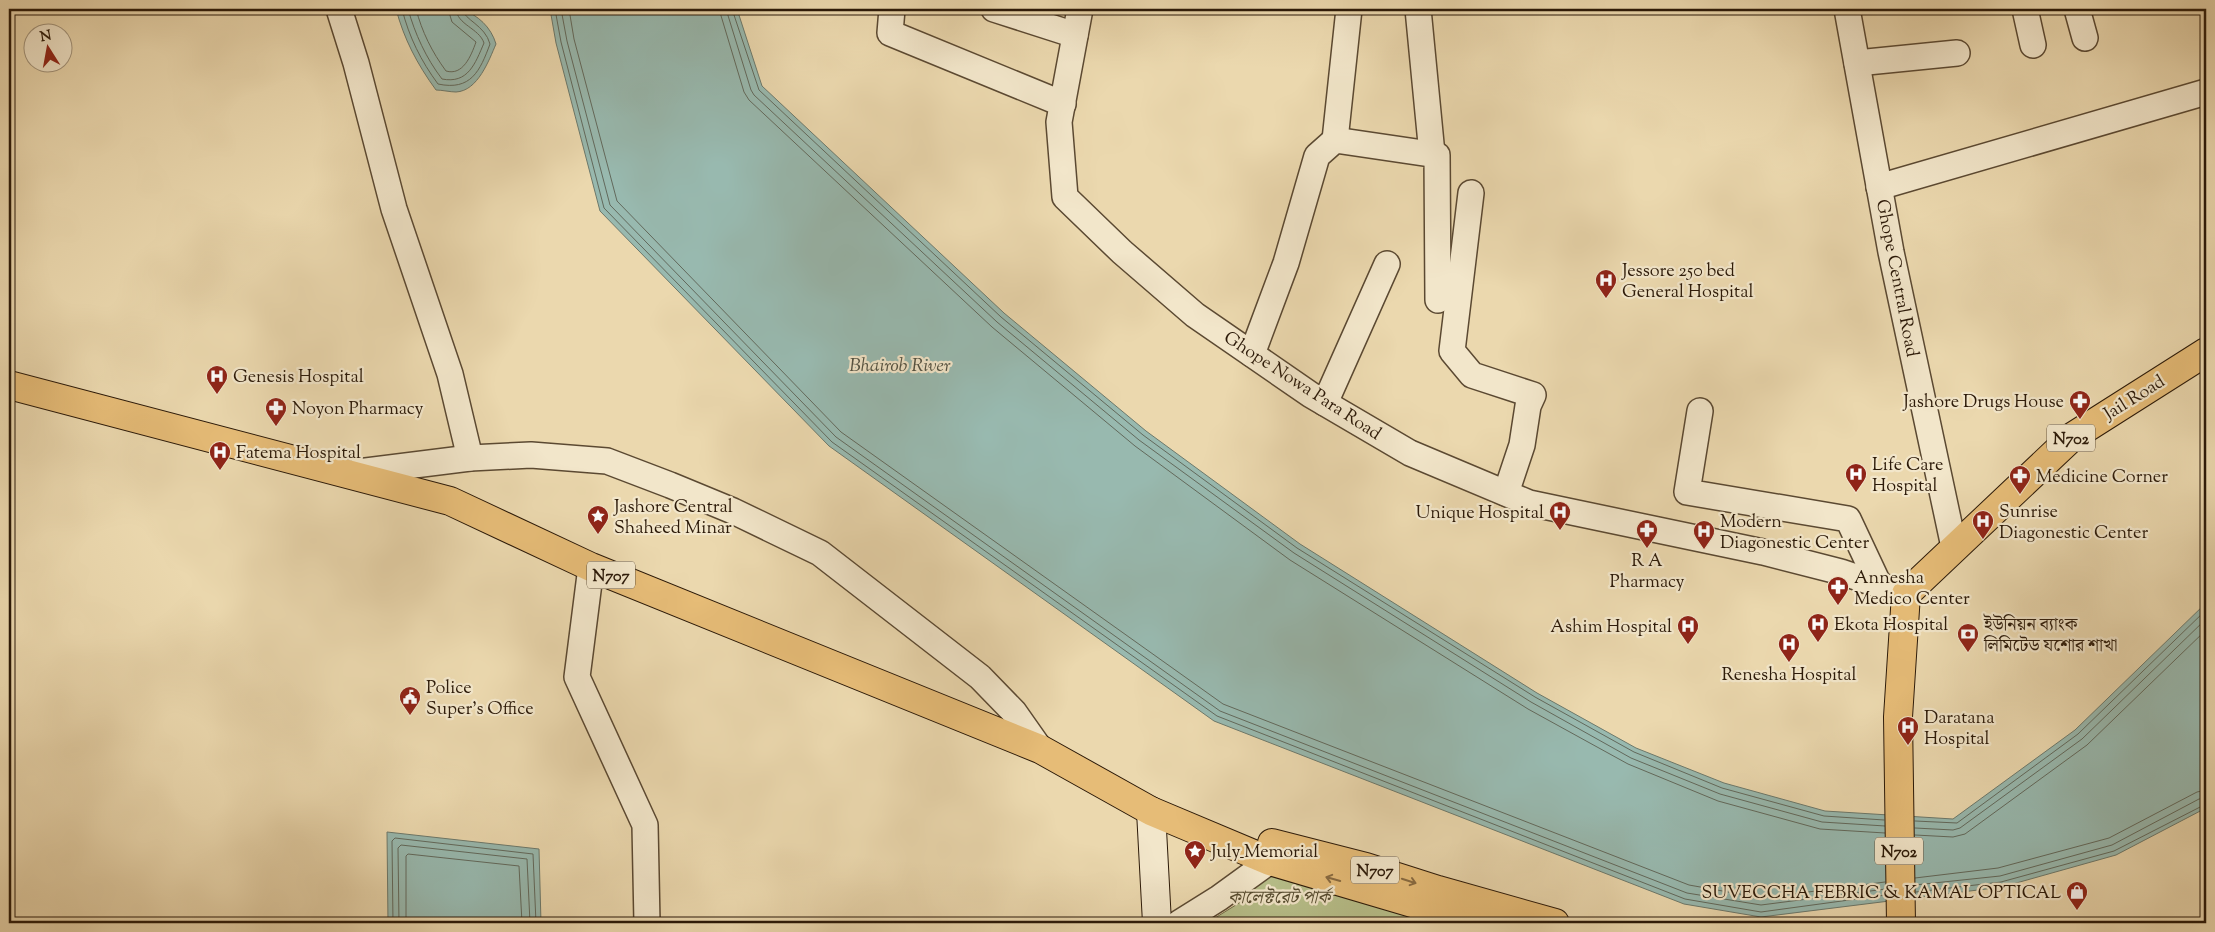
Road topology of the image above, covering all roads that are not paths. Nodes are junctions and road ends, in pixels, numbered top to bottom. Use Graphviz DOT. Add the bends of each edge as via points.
graph roads {
  1 [pos="339,9"];
  2 [pos="892,9"];
  3 [pos="994,9"];
  4 [pos="1080,9"];
  5 [pos="1348,9"];
  6 [pos="1418,9"];
  7 [pos="1847,9"];
  8 [pos="2025,9"];
  9 [pos="2078,9"];
  10 [pos="1075,35"];
  11 [pos="2085,38"];
  12 [pos="2033,45"];
  13 [pos="1957,53"];
  14 [pos="1857,63"];
  15 [pos="2206,92"];
  16 [pos="1062,104"];
  17 [pos="1335,140"];
  18 [pos="1432,154"];
  19 [pos="1879,187"];
  20 [pos="1471,193"];
  21 [pos="1387,264"];
  22 [pos="1438,300"];
  23 [pos="2206,352"];
  24 [pos="1252,354"];
  25 [pos="9,385"];
  26 [pos="1325,403"];
  27 [pos="1700,411"];
  28 [pos="470,458"];
  29 [pos="350,474"];
  30 [pos="1506,494"];
  31 [pos="1954,547"];
  32 [pos="591,567"];
  33 [pos="1879,585"];
  34 [pos="1906,594"];
  35 [pos="1040,749"];
  36 [pos="1151,811"];
  37 [pos="1192,828"];
  38 [pos="1270,861"];
  39 [pos="646,923"];
  40 [pos="1157,923"];
  41 [pos="1179,923"];
  42 [pos="1480,923"];
  43 [pos="1555,923"];
  44 [pos="1901,923"];
  1 -- 28 [label="street" via="394,209 450,374"];
  2 -- 16 [label="street" via="890,33"];
  3 -- 10 [label="street"];
  4 -- 10 [label="street, Ghope Nowa Para Road"];
  5 -- 17 [label="street"];
  6 -- 18 [label="street"];
  7 -- 14 [label="street, Ghope Central Road"];
  8 -- 12 [label="street"];
  9 -- 11 [label="street"];
  10 -- 16 [label="street, Ghope Nowa Para Road"];
  13 -- 14 [label="street"];
  14 -- 19 [label="street, Ghope Central Road"];
  15 -- 19 [label="street"];
  16 -- 24 [label="street, Ghope Nowa Para Road" via="1059,122 1065,197 1122,252 1196,315"];
  17 -- 18 [label="street"];
  17 -- 24 [label="street" via="1317,156 1286,263"];
  18 -- 22 [label="street" via="1437,155"];
  19 -- 31 [label="street, Ghope Central Road"];
  20 -- 30 [label="street" via="1452,351 1472,375 1533,395 1528,406 1522,445"];
  21 -- 26 [label="street"];
  23 -- 31 [label="highway, Jail Road / N702" via="2072,437"];
  24 -- 26 [label="street, Ghope Nowa Para Road"];
  25 -- 29 [label="highway, N707"];
  26 -- 30 [label="street, Ghope Nowa Para Road" via="1410,453"];
  27 -- 33 [label="street" via="1687,492 1848,519"];
  28 -- 29 [label="street"];
  28 -- 35 [label="street" via="531,455 607,461 733,511 820,553 980,677 1014,712"];
  29 -- 32 [label="highway, N707" via="450,501"];
  30 -- 33 [label="street, Ghope Nowa Para Road" via="1529,503 1762,552"];
  31 -- 34 [label="highway, N702"];
  32 -- 35 [label="highway, N707"];
  32 -- 39 [label="street" via="577,677 645,825"];
  33 -- 34 [label="street, Ghope Nowa Para Road"];
  34 -- 44 [label="highway, N702" via="1898,717"];
  35 -- 36 [label="highway, N707"];
  36 -- 37 [label="highway, N707"];
  36 -- 40 [label="street"];
  37 -- 38 [label="highway, N707"];
  37 -- 43 [label="highway, N707, one-way" via="1278,844 1366,867"];
  38 -- 41 [label="street"];
  42 -- 38 [label="highway, N707, one-way"];
}
